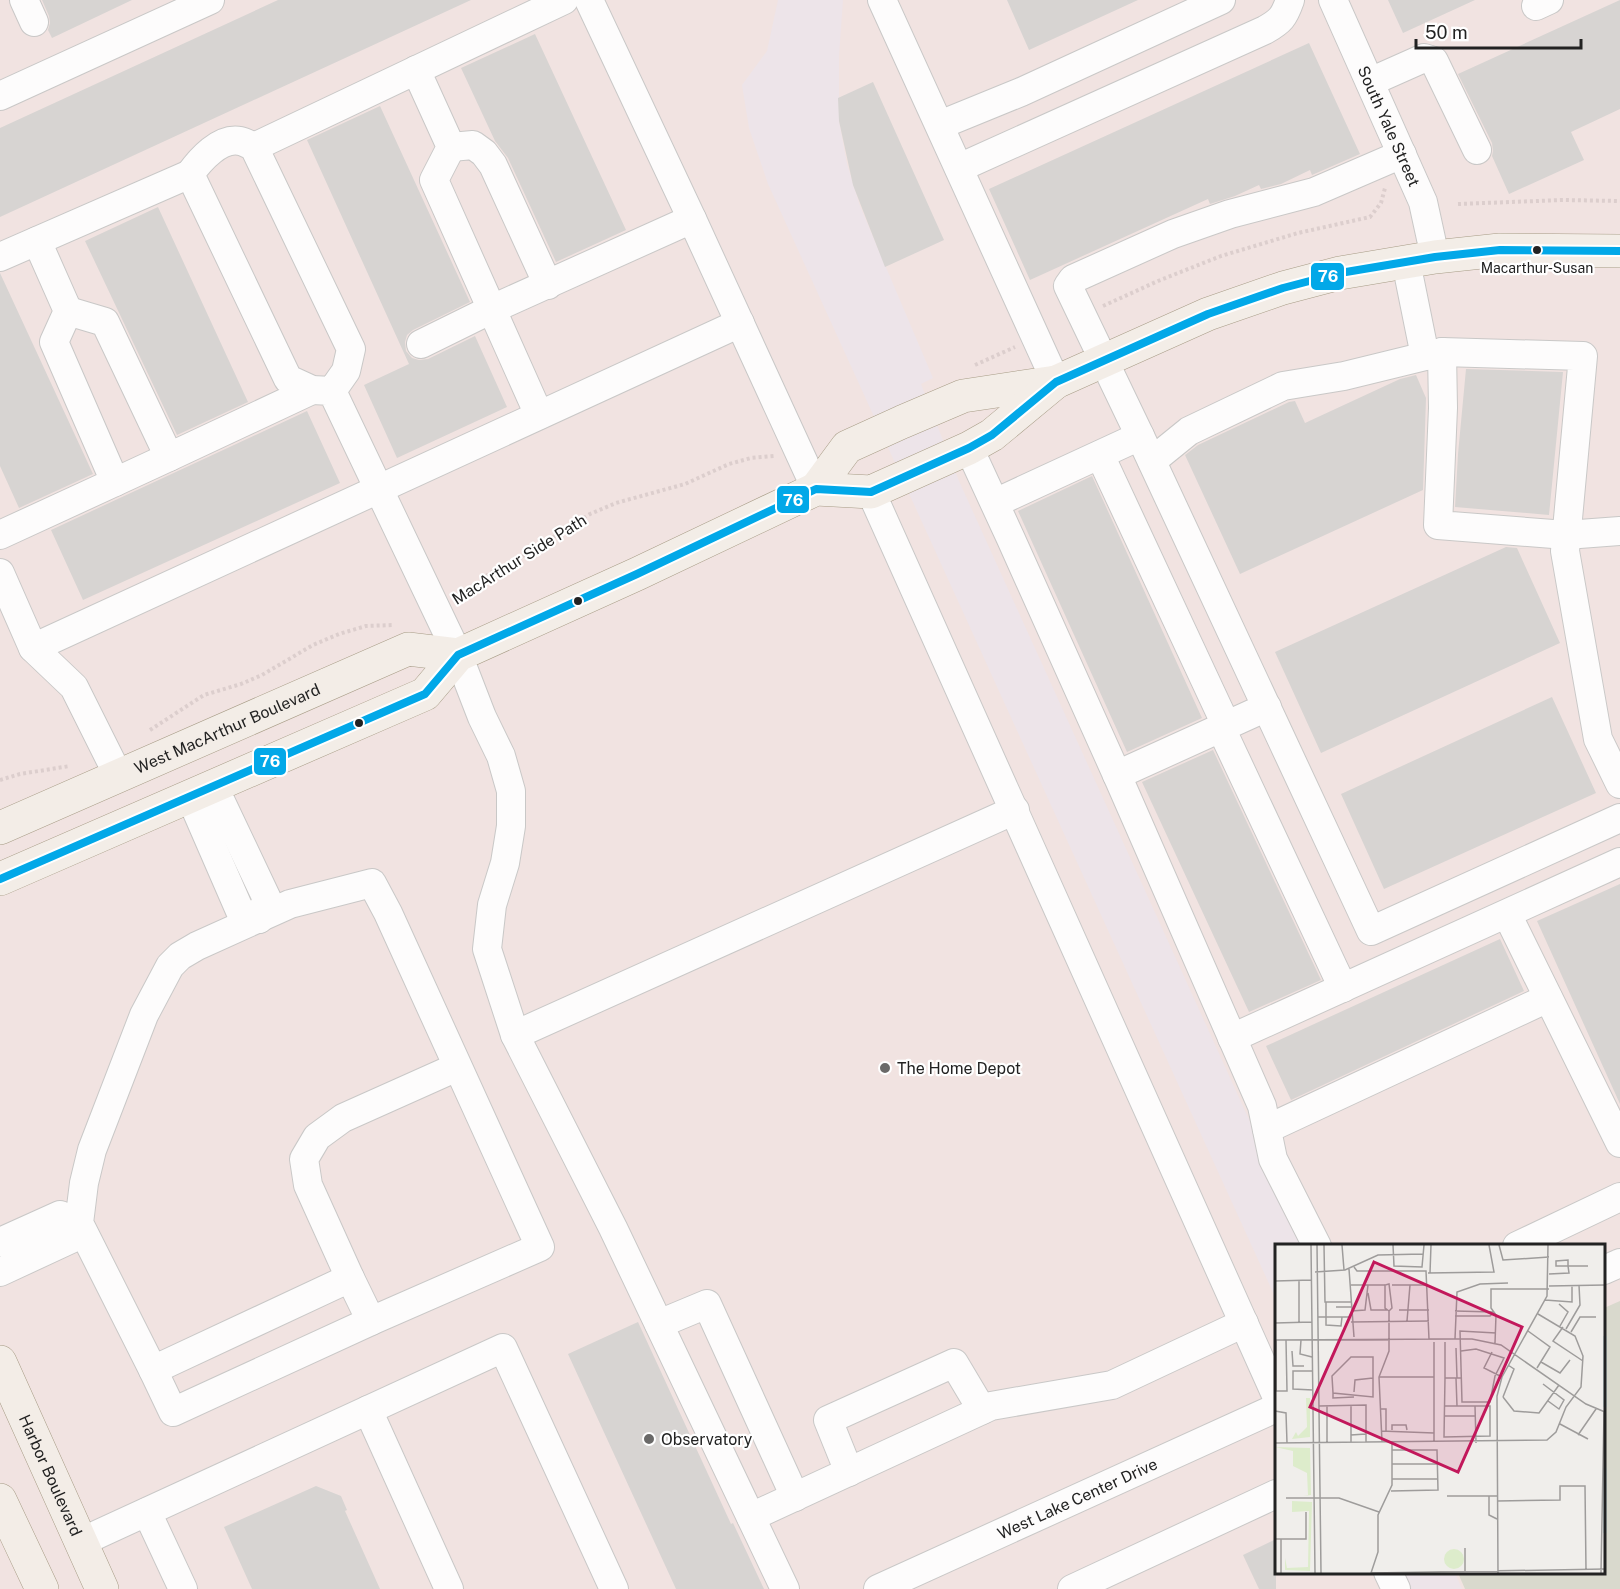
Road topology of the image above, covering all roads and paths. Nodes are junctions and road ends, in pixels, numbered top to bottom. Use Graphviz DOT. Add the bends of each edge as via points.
graph roads {
  1 [pos="210,0"];
  2 [pos="564,0"];
  3 [pos="589,0"];
  4 [pos="882,0"];
  5 [pos="1221,0"];
  6 [pos="1290,0"];
  7 [pos="1333,0"];
  8 [pos="416,70"];
  9 [pos="1370,82"];
  10 [pos="0,96"];
  11 [pos="940,125"];
  12 [pos="254,147"];
  13 [pos="451,147"];
  14 [pos="1477,150"];
  15 [pos="1402,154"];
  16 [pos="959,168"];
  17 [pos="190,174"];
  18 [pos="1620,201"];
  19 [pos="1458,204"];
  20 [pos="692,219"];
  21 [pos="37,241"];
  22 [pos="1620,251"];
  23 [pos="0,257"];
  24 [pos="1420,259"];
  25 [pos="548,285"];
  26 [pos="492,309"];
  27 [pos="68,311"];
  28 [pos="740,323"];
  29 [pos="421,344"];
  30 [pos="1434,354"];
  31 [pos="1103,359"];
  32 [pos="1056,382"];
  33 [pos="322,391"];
  34 [pos="539,415"];
  35 [pos="969,448"];
  36 [pos="1146,448"];
  37 [pos="779,455"];
  38 [pos="1100,455"];
  39 [pos="169,457"];
  40 [pos="115,482"];
  41 [pos="379,489"];
  42 [pos="816,489"];
  43 [pos="871,492"];
  44 [pos="995,503"];
  45 [pos="1620,531"];
  46 [pos="1566,535"];
  47 [pos="0,536"];
  48 [pos="0,573"];
  49 [pos="6,601"];
  50 [pos="436,609"];
  51 [pos="395,625"];
  52 [pos="33,648"];
  53 [pos="458,654"];
  54 [pos="1267,707"];
  55 [pos="1224,726"];
  56 [pos="147,733"];
  57 [pos="113,764"];
  58 [pos="1117,775"];
  59 [pos="0,780"];
  60 [pos="1620,784"];
  61 [pos="201,790"];
  62 [pos="1015,810"];
  63 [pos="1620,818"];
  64 [pos="0,828"];
  65 [pos="1620,862"];
  66 [pos="0,879"];
  67 [pos="1507,914"];
  68 [pos="259,919"];
  69 [pos="1343,988"];
  70 [pos="1548,998"];
  71 [pos="514,1035"];
  72 [pos="1232,1038"];
  73 [pos="457,1066"];
  74 [pos="1267,1129"];
  75 [pos="1620,1143"];
  76 [pos="1620,1197"];
  77 [pos="79,1223"];
  78 [pos="0,1242"];
  79 [pos="1316,1244"];
  80 [pos="1521,1244"];
  81 [pos="1620,1263"];
  82 [pos="1605,1270"];
  83 [pos="0,1272"];
  84 [pos="350,1278"];
  85 [pos="371,1321"];
  86 [pos="1244,1323"];
  87 [pos="659,1324"];
  88 [pos="0,1362"];
  89 [pos="153,1370"];
  90 [pos="1275,1393"];
  91 [pos="1275,1408"];
  92 [pos="368,1410"];
  93 [pos="982,1410"];
  94 [pos="849,1472"];
  95 [pos="1275,1494"];
  96 [pos="795,1497"];
  97 [pos="0,1500"];
  98 [pos="147,1512"];
  99 [pos="751,1517"];
  100 [pos="81,1542"];
  101 [pos="1389,1574"];
  102 [pos="890,1586"];
  103 [pos="42,1589"];
  104 [pos="102,1589"];
  105 [pos="183,1589"];
  106 [pos="449,1589"];
  107 [pos="614,1589"];
  108 [pos="784,1589"];
  109 [pos="1072,1589"];
  110 [pos="1396,1589"];
  1 -- 10 [label="street"];
  2 -- 8 [label="street"];
  3 -- 20 [label="street"];
  4 -- 11 [label="street"];
  5 -- 11 [label="street"];
  6 -- 16 [label="street" via="1280,22 1265,30"];
  7 -- 9 [label="street, South Yale Street"];
  8 -- 12 [label="street"];
  8 -- 13 [label="street"];
  9 -- 14 [label="street" via="1424,58 1434,61"];
  9 -- 15 [label="street, South Yale Street"];
  11 -- 16 [label="street"];
  12 -- 17 [label="street" via="239,141 220,145 202,157"];
  12 -- 33 [label="street" via="351,349 346,371"];
  13 -- 25 [label="street" via="473,145 493,165"];
  13 -- 26 [label="street" via="434,180"];
  15 -- 24 [label="street, South Yale Street" via="1424,202"];
  15 -- 31 [label="street" via="1314,192 1173,234 1073,279 1068,286"];
  16 -- 32 [label="street"];
  17 -- 21 [label="street"];
  17 -- 33 [label="street" via="288,379"];
  18 -- 19 [label="path"];
  20 -- 25 [label="street"];
  20 -- 28 [label="street"];
  21 -- 23 [label="street"];
  21 -- 27 [label="street"];
  22 -- 24 [label="main road, West MacArthur Boulevard" via="1500,250"];
  24 -- 30 [label="street, South Yale Street"];
  24 -- 31 [label="main road, West MacArthur Boulevard" via="1283,288 1208,314"];
  25 -- 26 [label="street"];
  26 -- 29 [label="street"];
  26 -- 34 [label="street"];
  27 -- 39 [label="street" via="105,322"];
  27 -- 40 [label="street" via="54,342"];
  28 -- 34 [label="street"];
  28 -- 42 [label="street"];
  30 -- 36 [label="street" via="1283,386"];
  30 -- 46 [label="street, South Yale Street" via="1443,408 1438,525"];
  30 -- 46 [label="street" via="1583,356"];
  31 -- 32 [label="main road, West MacArthur Boulevard"];
  31 -- 36 [label="street"];
  32 -- 35 [label="main road, West MacArthur Boulevard" via="992,435"];
  32 -- 42 [label="main road, West MacArthur Boulevard" via="963,396 902,422 847,447"];
  33 -- 39 [label="street"];
  33 -- 41 [label="street"];
  34 -- 41 [label="street"];
  35 -- 43 [label="main road, West MacArthur Boulevard"];
  35 -- 44 [label="street"];
  36 -- 38 [label="street"];
  36 -- 54 [label="street"];
  37 -- 50 [label="path, MacArthur Side Path" via="729,464 685,484 590,514 490,573 463,597"];
  38 -- 44 [label="street"];
  38 -- 55 [label="street"];
  39 -- 40 [label="street"];
  40 -- 47 [label="street"];
  41 -- 50 [label="street"];
  41 -- 52 [label="street"];
  42 -- 43 [label="main road, West MacArthur Boulevard"];
  42 -- 53 [label="main road, West MacArthur Boulevard"];
  43 -- 62 [label="street"];
  44 -- 58 [label="street"];
  45 -- 46 [label="street"];
  46 -- 60 [label="street" via="1564,552 1598,739"];
  48 -- 49 [label="street"];
  49 -- 52 [label="street"];
  50 -- 53 [label="street"];
  51 -- 56 [label="path" via="366,626 313,645 262,675 204,695"];
  52 -- 57 [label="street" via="74,687"];
  53 -- 57 [label="main road, West MacArthur Boulevard" via="408,649"];
  53 -- 61 [label="main road, West MacArthur Boulevard" via="425,693"];
  53 -- 71 [label="street" via="501,756 511,791 511,826 492,905 487,949"];
  54 -- 55 [label="street"];
  54 -- 63 [label="street" via="1371,931"];
  55 -- 58 [label="street"];
  55 -- 69 [label="street"];
  57 -- 59 [label="path" via="85,763"];
  57 -- 64 [label="main road, West MacArthur Boulevard"];
  58 -- 72 [label="street"];
  61 -- 66 [label="main road, West MacArthur Boulevard"];
  61 -- 68 [label="street" via="240,911"];
  62 -- 71 [label="street"];
  62 -- 86 [label="street"];
  65 -- 67 [label="street"];
  67 -- 69 [label="street"];
  67 -- 70 [label="street"];
  68 -- 73 [label="street" via="290,904 372,883"];
  68 -- 77 [label="street" via="180,956 161,981 92,1150"];
  69 -- 72 [label="street"];
  70 -- 74 [label="street"];
  70 -- 75 [label="street"];
  71 -- 87 [label="street"];
  72 -- 74 [label="street" via="1262,1106"];
  73 -- 84 [label="street" via="343,1118 316,1137 304,1160 308,1185"];
  73 -- 85 [label="street" via="540,1247"];
  74 -- 79 [label="street" via="1273,1159"];
  76 -- 80 [label="street"];
  77 -- 78 [label="street" via="60,1215"];
  77 -- 83 [label="street" via="71,1239"];
  77 -- 89 [label="street"];
  81 -- 82 [label="street"];
  84 -- 85 [label="street"];
  84 -- 89 [label="street"];
  85 -- 89 [label="street" via="173,1412"];
  86 -- 90 [label="street"];
  86 -- 93 [label="street" via="1112,1385"];
  87 -- 96 [label="street" via="706,1304"];
  87 -- 99 [label="street"];
  88 -- 100 [label="main road, Harbor Boulevard"];
  91 -- 102 [label="street, West Lake Center Drive"];
  92 -- 98 [label="street"];
  92 -- 106 [label="street"];
  92 -- 107 [label="street" via="503,1348"];
  93 -- 94 [label="street"];
  93 -- 94 [label="street" via="954,1363 828,1420"];
  94 -- 96 [label="street"];
  95 -- 109 [label="street"];
  96 -- 99 [label="street"];
  97 -- 103 [label="main road"];
  98 -- 100 [label="street"];
  98 -- 105 [label="street"];
  99 -- 108 [label="street"];
  100 -- 104 [label="main road, Harbor Boulevard"];
  101 -- 110 [label="street"];
}
